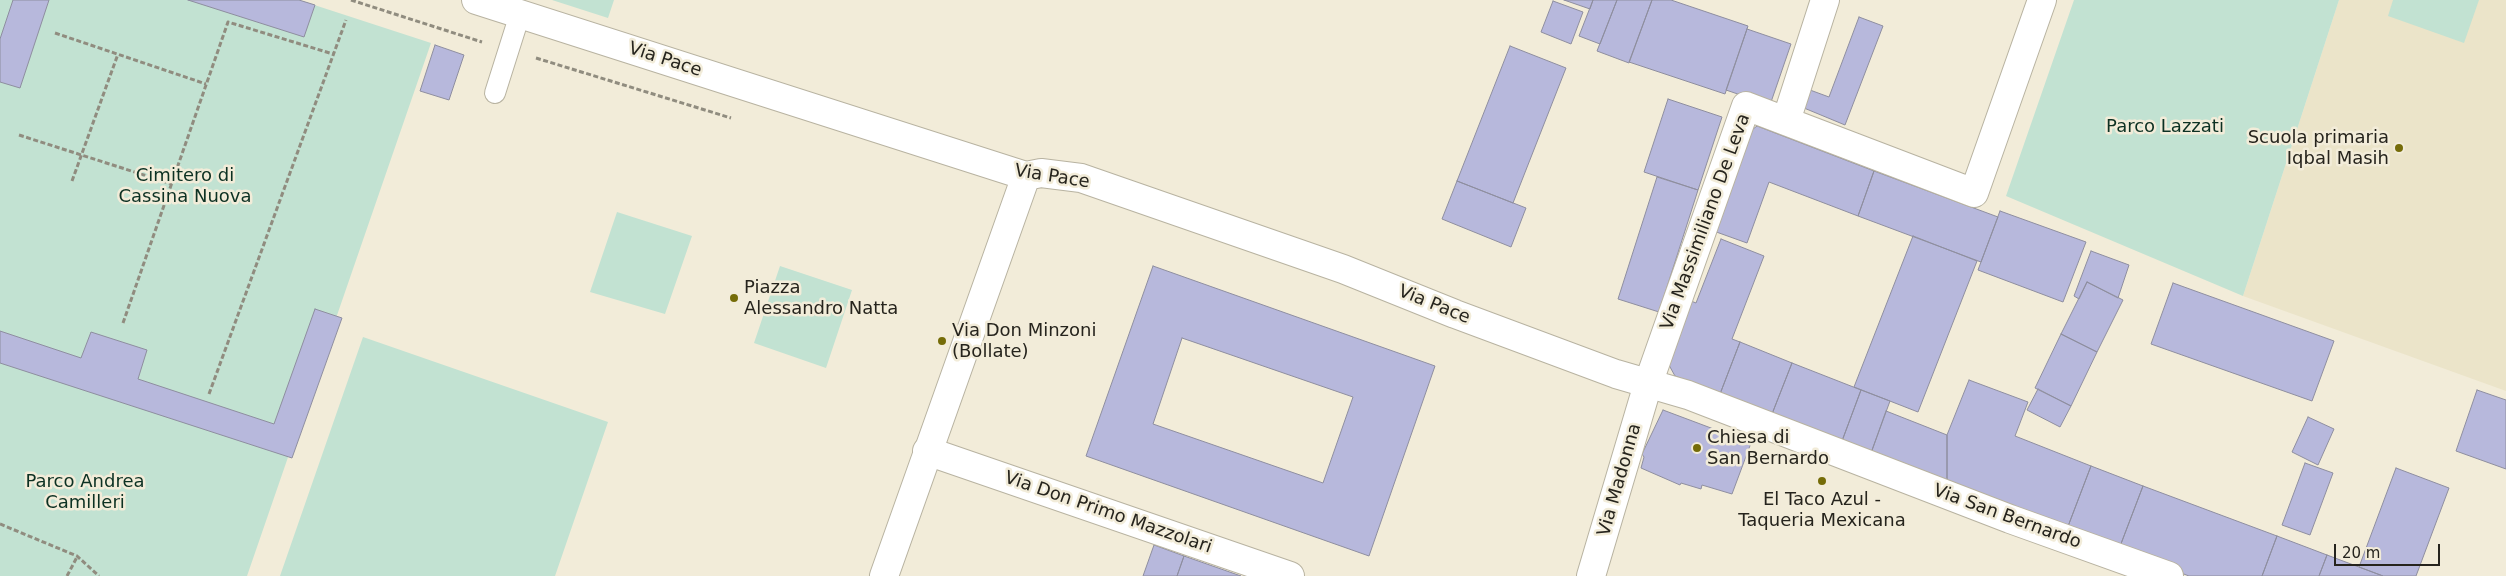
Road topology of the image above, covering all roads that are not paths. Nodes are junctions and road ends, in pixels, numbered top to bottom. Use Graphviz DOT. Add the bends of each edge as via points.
graph roads {
  1 [pos="476,0"];
  2 [pos="1825,0"];
  3 [pos="2042,0"];
  4 [pos="520,14"];
  5 [pos="495,92"];
  6 [pos="1786,121"];
  7 [pos="1026,176"];
  8 [pos="1648,384"];
  9 [pos="927,450"];
  10 [pos="884,576"];
  11 [pos="1290,576"];
  12 [pos="1592,576"];
  13 [pos="2169,576"];
  1 -- 4 [label="street, Via Pace"];
  2 -- 6 [label="street"];
  3 -- 6 [label="street" via="1974,193"];
  4 -- 5 [label="lane"];
  4 -- 7 [label="street, Via Pace"];
  6 -- 8 [label="street, Via Massimiliano De Leva" via="1746,106"];
  7 -- 8 [label="street, Via Pace" via="1062,174 1087,180 1343,269 1455,314"];
  7 -- 9 [label="street"];
  8 -- 12 [label="street, Via Madonna"];
  8 -- 13 [label="street, Via San Bernardo" via="1688,395 2010,519"];
  9 -- 10 [label="street"];
  9 -- 11 [label="street, Via Don Primo Mazzolari"];
}
